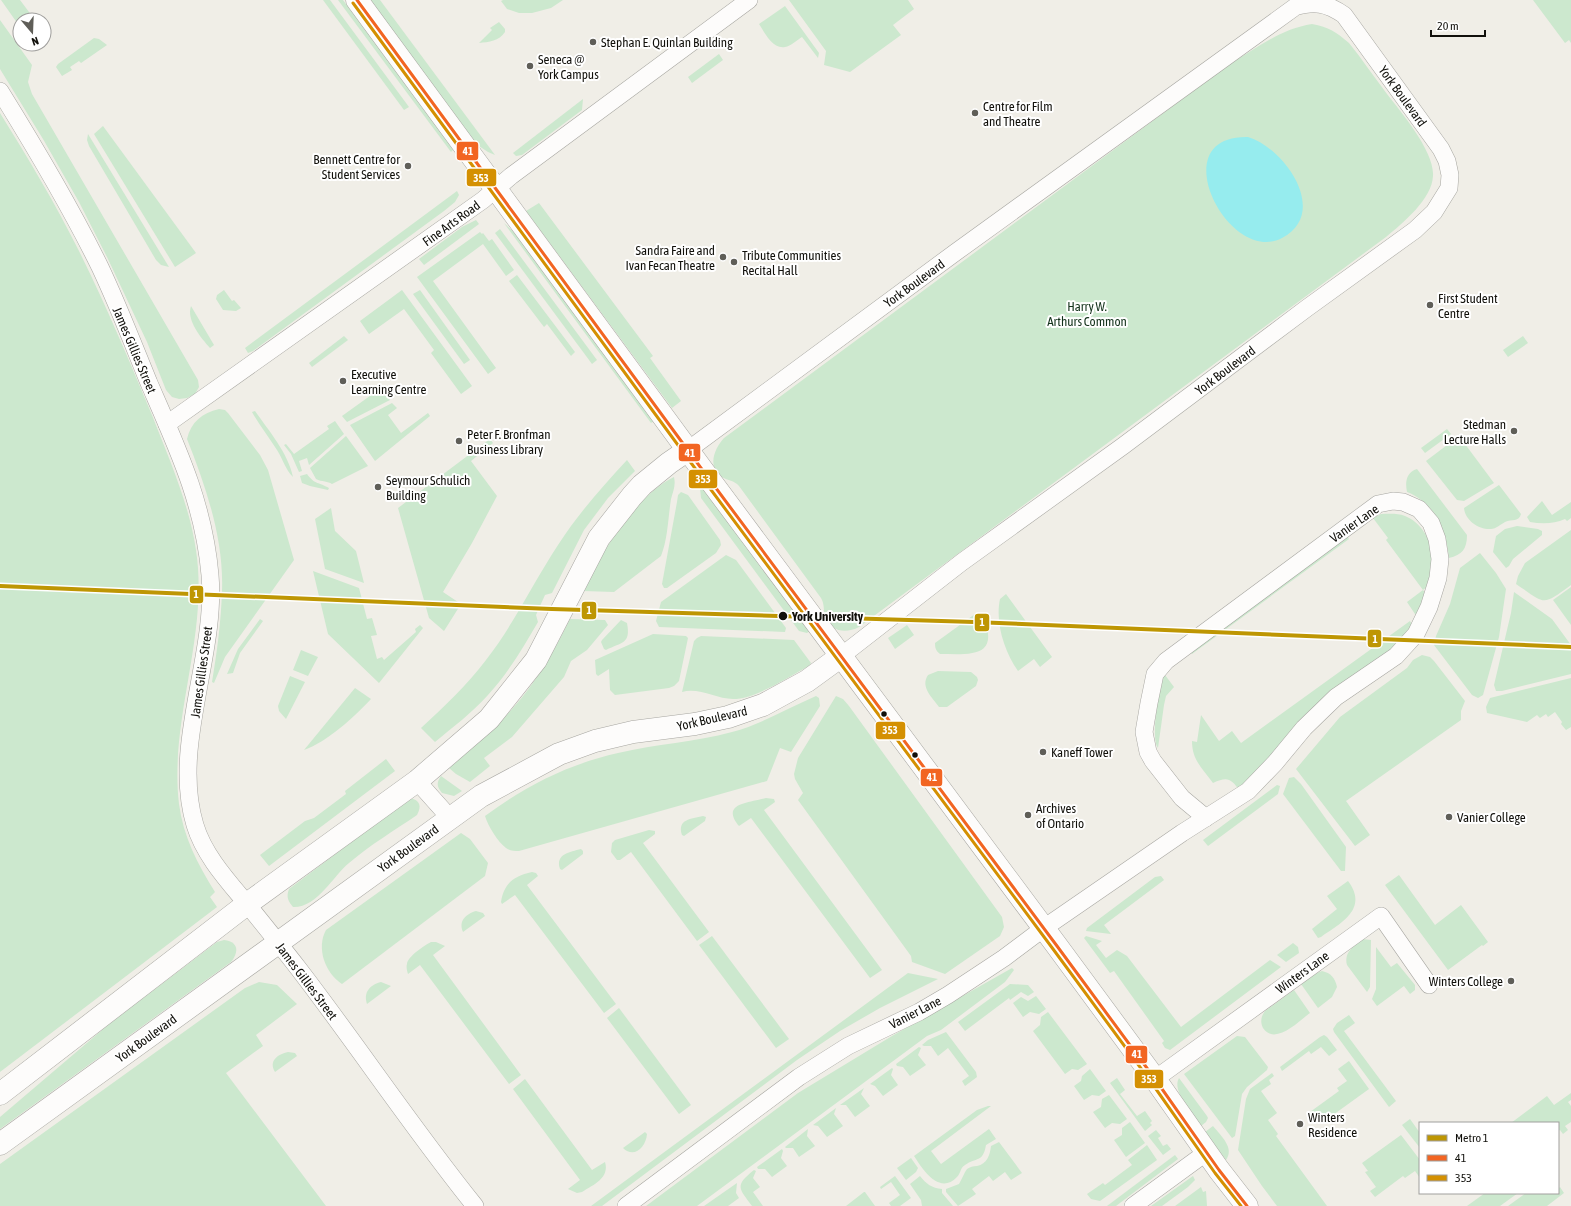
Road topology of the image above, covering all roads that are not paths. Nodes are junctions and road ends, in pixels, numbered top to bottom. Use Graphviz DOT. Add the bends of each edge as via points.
graph roads {
  1 [pos="357,0"];
  2 [pos="749,0"];
  3 [pos="0,91"];
  4 [pos="496,189"];
  5 [pos="167,424"];
  6 [pos="688,450"];
  7 [pos="840,657"];
  8 [pos="417,781"];
  9 [pos="450,818"];
  10 [pos="1206,818"];
  11 [pos="247,904"];
  12 [pos="1044,928"];
  13 [pos="278,943"];
  14 [pos="1429,985"];
  15 [pos="1155,1079"];
  16 [pos="0,1094"];
  17 [pos="0,1144"];
  18 [pos="1207,1152"];
  19 [pos="475,1206"];
  20 [pos="626,1206"];
  21 [pos="1133,1206"];
  22 [pos="1247,1206"];
  1 -- 4 [label="street"];
  2 -- 4 [label="street, Fine Arts Road"];
  3 -- 5 [label="street, James Gillies Street" via="49,170 101,270"];
  4 -- 5 [label="street, Fine Arts Road"];
  4 -- 6 [label="street"];
  5 -- 11 [label="street, James Gillies Street" via="199,508 210,578 208,631 189,755 190,803 204,846"];
  6 -- 7 [label="street"];
  6 -- 7 [label="street, York Boulevard" via="1295,7 1307,3 1322,5 1334,7 1344,15 1441,149 1447,161 1450,174 1449,188 1434,212 1415,230 962,562"];
  6 -- 8 [label="street, York Boulevard" via="642,485 599,538 536,660 489,720"];
  7 -- 9 [label="street, York Boulevard" via="807,681 763,705 728,717 633,732 595,741 559,754 481,796"];
  7 -- 12 [label="street"];
  8 -- 9 [label="street"];
  8 -- 11 [label="street, York Boulevard"];
  9 -- 13 [label="street, York Boulevard"];
  10 -- 10 [label="street, Vanier Lane" via="1248,790 1336,697 1396,656 1416,634 1429,607 1438,578 1440,559 1431,523 1419,509 1398,501 1378,504 1166,661 1155,674 1144,732 1148,752 1182,798"];
  10 -- 12 [label="street, Vanier Lane"];
  11 -- 13 [label="street, James Gillies Street"];
  11 -- 16 [label="street, York Boulevard"];
  12 -- 15 [label="street"];
  12 -- 20 [label="street, Vanier Lane" via="948,995 848,1046 798,1077"];
  13 -- 17 [label="street, York Boulevard"];
  13 -- 19 [label="street, James Gillies Street"];
  14 -- 15 [label="street, Winters Lane" via="1381,916"];
  15 -- 18 [label="street"];
  18 -- 21 [label="street"];
  18 -- 22 [label="street"];
}
